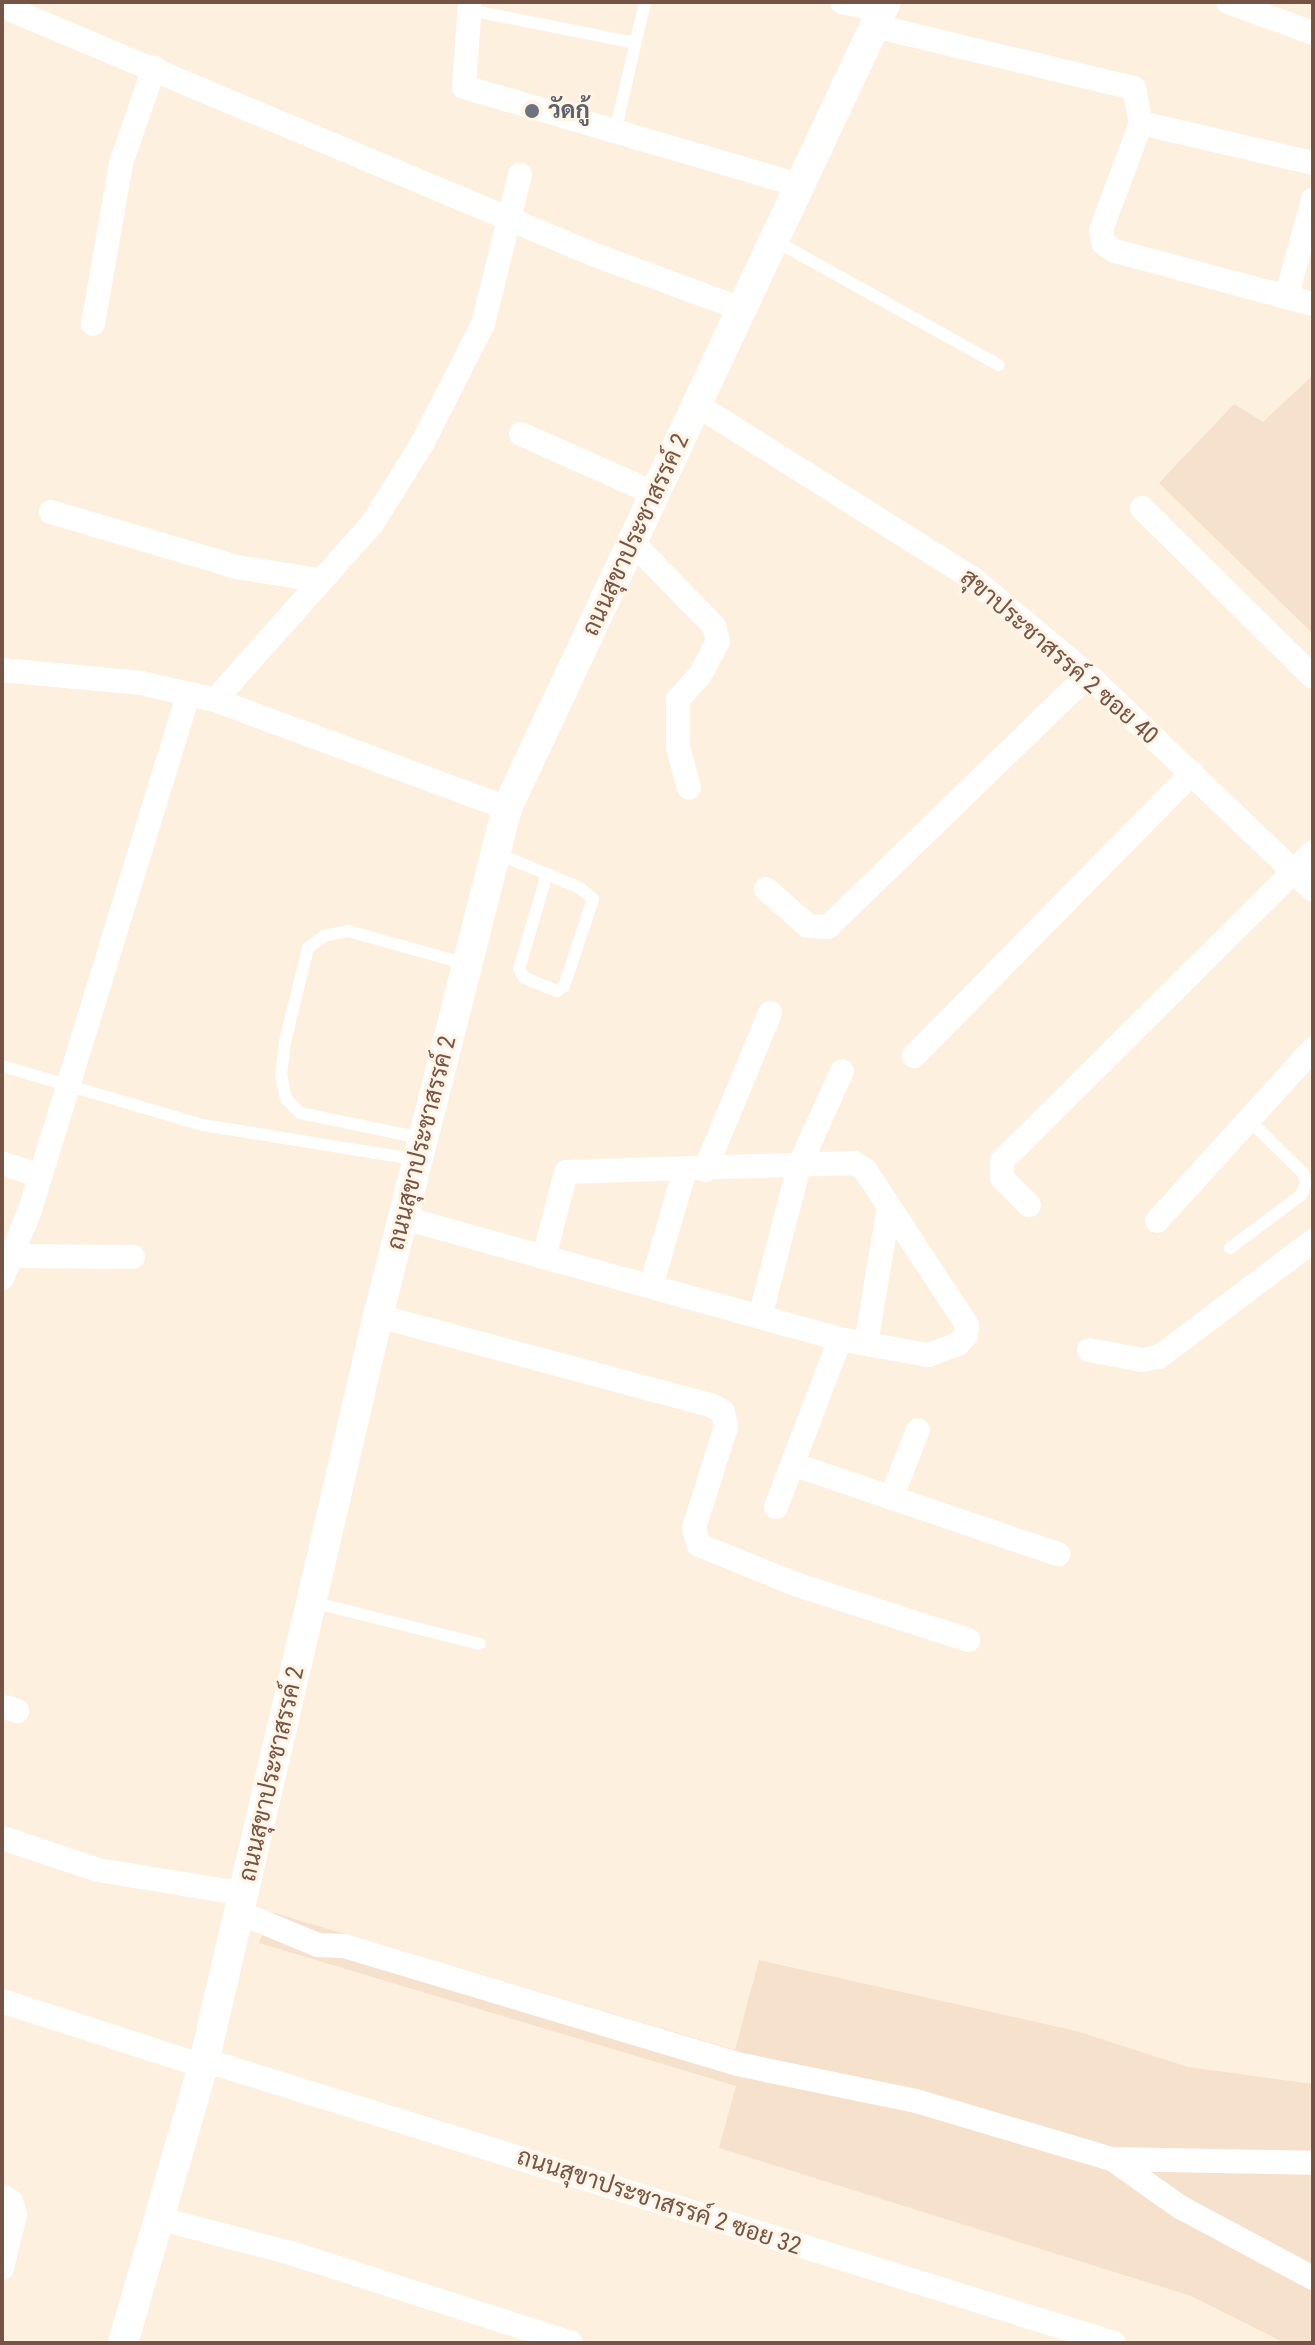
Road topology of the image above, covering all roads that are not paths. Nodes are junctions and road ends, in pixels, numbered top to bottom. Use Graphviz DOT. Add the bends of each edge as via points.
graph roads {
  1 [pos="645,2"];
  2 [pos="842,2"];
  3 [pos="1228,2"];
  4 [pos="2,6"];
  5 [pos="469,6"];
  6 [pos="881,13"];
  7 [pos="1313,33"];
  8 [pos="635,43"];
  9 [pos="154,68"];
  10 [pos="1141,123"];
  11 [pos="615,132"];
  12 [pos="1313,163"];
  13 [pos="520,175"];
  14 [pos="800,185"];
  15 [pos="1313,199"];
  16 [pos="509,217"];
  17 [pos="774,240"];
  18 [pos="1287,295"];
  19 [pos="1313,304"];
  20 [pos="742,309"];
  21 [pos="93,324"];
  22 [pos="999,365"];
  23 [pos="697,405"];
  24 [pos="521,434"];
  25 [pos="656,494"];
  26 [pos="1142,508"];
  27 [pos="51,512"];
  28 [pos="633,543"];
  29 [pos="317,580"];
  30 [pos="2,670"];
  31 [pos="1088,675"];
  32 [pos="1313,677"];
  33 [pos="188,695"];
  34 [pos="215,700"];
  35 [pos="1192,773"];
  36 [pos="689,788"];
  37 [pos="507,808"];
  38 [pos="1313,852"];
  39 [pos="495,853"];
  40 [pos="1294,870"];
  41 [pos="547,874"];
  42 [pos="766,889"];
  43 [pos="1313,890"];
  44 [pos="466,964"];
  45 [pos="770,1013"];
  46 [pos="1313,1049"];
  47 [pos="914,1056"];
  48 [pos="2,1066"];
  49 [pos="842,1071"];
  50 [pos="67,1082"];
  51 [pos="1249,1120"];
  52 [pos="421,1149"];
  53 [pos="2,1163"];
  54 [pos="799,1166"];
  55 [pos="695,1170"];
  56 [pos="40,1176"];
  57 [pos="1029,1205"];
  58 [pos="889,1207"];
  59 [pos="404,1218"];
  60 [pos="1157,1221"];
  61 [pos="1313,1241"];
  62 [pos="1230,1248"];
  63 [pos="133,1257"];
  64 [pos="544,1257"];
  65 [pos="6,1267"];
  66 [pos="651,1286"];
  67 [pos="378,1316"];
  68 [pos="760,1317"];
  69 [pos="840,1339"];
  70 [pos="866,1344"];
  71 [pos="1089,1350"];
  72 [pos="918,1430"];
  73 [pos="795,1465"];
  74 [pos="891,1498"];
  75 [pos="776,1507"];
  76 [pos="1058,1554"];
  77 [pos="312,1602"];
  78 [pos="968,1640"];
  79 [pos="480,1644"];
  80 [pos="2,1838"];
  81 [pos="241,1903"];
  82 [pos="2,2001"];
  83 [pos="203,2063"];
  84 [pos="1112,2159"];
  85 [pos="1313,2163"];
  86 [pos="2,2196"];
  87 [pos="161,2219"];
  88 [pos="2,2268"];
  89 [pos="1313,2278"];
  90 [pos="123,2343"];
  91 [pos="571,2343"];
  92 [pos="1114,2343"];
  1 -- 8 [label="lane"];
  2 -- 6 [label="street"];
  3 -- 7 [label="street"];
  4 -- 9 [label="street"];
  5 -- 8 [label="lane"];
  5 -- 11 [label="street" via="464,87"];
  6 -- 10 [label="street" via="1134,88"];
  6 -- 14 [label="street, ถนนสุขาประชาสรรค์ 2"];
  8 -- 11 [label="lane"];
  9 -- 16 [label="street"];
  9 -- 21 [label="street" via="121,163"];
  10 -- 12 [label="street"];
  10 -- 18 [label="street" via="1101,230 1103,243 1115,251"];
  11 -- 14 [label="street"];
  13 -- 16 [label="street"];
  14 -- 17 [label="street, ถนนสุขาประชาสรรค์ 2"];
  15 -- 18 [label="street"];
  16 -- 20 [label="street"];
  16 -- 29 [label="street" via="483,324 423,442 372,524"];
  17 -- 20 [label="street, ถนนสุขาประชาสรรค์ 2"];
  17 -- 22 [label="lane"];
  18 -- 19 [label="street"];
  20 -- 23 [label="street, ถนนสุขาประชาสรรค์ 2"];
  23 -- 25 [label="street, ถนนสุขาประชาสรรค์ 2"];
  23 -- 31 [label="street, สุขาประชาสรรค์ 2 ซอย 40" via="972,578"];
  24 -- 25 [label="street"];
  25 -- 28 [label="street, ถนนสุขาประชาสรรค์ 2"];
  26 -- 32 [label="street"];
  27 -- 29 [label="street" via="237,567"];
  28 -- 36 [label="street" via="714,626 718,641 699,676 678,699 678,747"];
  28 -- 37 [label="street, ถนนสุขาประชาสรรค์ 2"];
  29 -- 34 [label="street"];
  30 -- 33 [label="street" via="141,683"];
  31 -- 35 [label="street, สุขาประชาสรรค์ 2 ซอย 40"];
  31 -- 42 [label="street" via="828,927 808,926"];
  33 -- 34 [label="street"];
  33 -- 50 [label="street"];
  34 -- 37 [label="street"];
  35 -- 40 [label="street, สุขาประชาสรรค์ 2 ซอย 40"];
  35 -- 47 [label="street"];
  37 -- 39 [label="street, ถนนสุขาประชาสรรค์ 2"];
  38 -- 40 [label="street"];
  39 -- 41 [label="lane"];
  39 -- 44 [label="street, ถนนสุขาประชาสรรค์ 2"];
  40 -- 43 [label="street, สุขาประชาสรรค์ 2 ซอย 40"];
  40 -- 57 [label="street" via="1002,1161 1002,1178"];
  41 -- 41 [label="lane" via="519,969 525,978 557,991 564,986 594,906 588,892"];
  44 -- 52 [label="street, ถนนสุขาประชาสรรค์ 2"];
  44 -- 52 [label="lane" via="348,931 324,936 308,948 285,1042 281,1075 286,1099 300,1113"];
  45 -- 55 [label="street"];
  46 -- 51 [label="street"];
  48 -- 50 [label="lane"];
  49 -- 54 [label="street"];
  50 -- 52 [label="lane" via="203,1125"];
  50 -- 56 [label="street"];
  51 -- 60 [label="street"];
  51 -- 62 [label="lane" via="1303,1173 1306,1184 1301,1195"];
  52 -- 59 [label="street, ถนนสุขาประชาสรรค์ 2"];
  53 -- 56 [label="street"];
  54 -- 55 [label="street"];
  54 -- 58 [label="street" via="854,1163"];
  54 -- 68 [label="street"];
  55 -- 64 [label="street" via="566,1172"];
  55 -- 66 [label="street"];
  56 -- 65 [label="street"];
  58 -- 70 [label="street"];
  58 -- 70 [label="street" via="967,1325 966,1335 958,1344 928,1355"];
  59 -- 64 [label="street"];
  59 -- 67 [label="street, ถนนสุขาประชาสรรค์ 2"];
  61 -- 71 [label="street" via="1159,1357 1142,1360"];
  63 -- 65 [label="street"];
  64 -- 66 [label="street"];
  66 -- 68 [label="street"];
  67 -- 77 [label="street, ถนนสุขาประชาสรรค์ 2"];
  67 -- 78 [label="street" via="711,1405 723,1412 726,1427 694,1528 699,1545 795,1584"];
  68 -- 69 [label="street"];
  69 -- 70 [label="street"];
  69 -- 73 [label="street"];
  72 -- 74 [label="street"];
  73 -- 74 [label="street"];
  73 -- 75 [label="street"];
  74 -- 76 [label="street"];
  77 -- 79 [label="lane"];
  77 -- 81 [label="street, ถนนสุขาประชาสรรค์ 2"];
  80 -- 81 [label="street" via="98,1870"];
  81 -- 83 [label="street, ถนนสุขาประชาสรรค์ 2"];
  81 -- 84 [label="street" via="282,1927 320,1930 344,1946 737,2064 916,2101"];
  82 -- 83 [label="street, ถนนสุขาประชาสรรค์ 2 ซอย 32"];
  83 -- 87 [label="street, ถนนสุขาประชาสรรค์ 2"];
  83 -- 92 [label="street, ถนนสุขาประชาสรรค์ 2 ซอย 32"];
  84 -- 85 [label="street"];
  84 -- 89 [label="street" via="1180,2207"];
  86 -- 88 [label="street" via="11,2201 15,2214"];
  87 -- 90 [label="street, ถนนสุขาประชาสรรค์ 2"];
  87 -- 91 [label="street" via="291,2253"];
}
